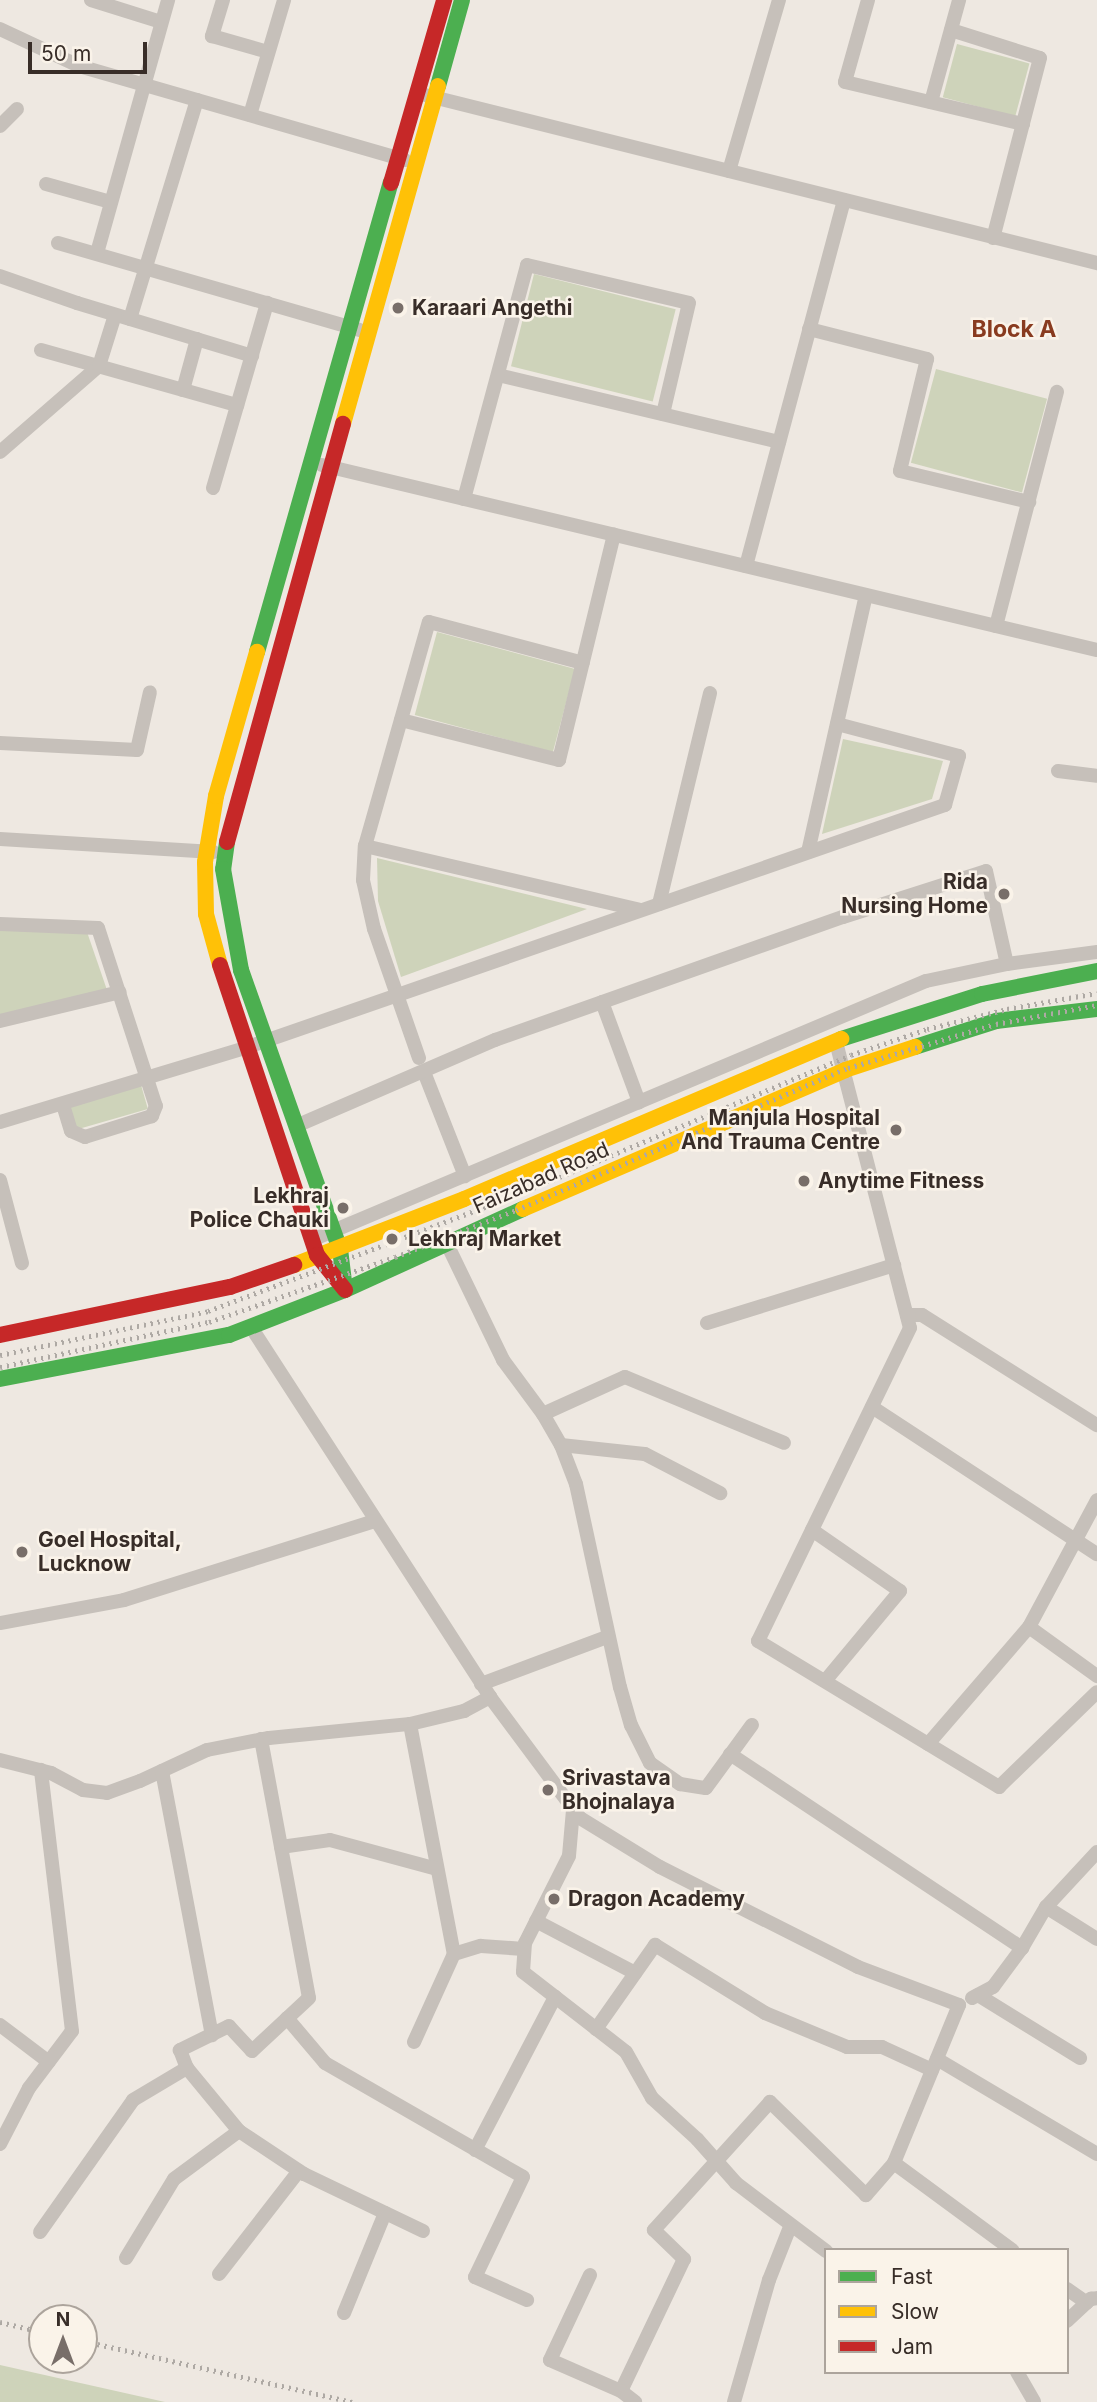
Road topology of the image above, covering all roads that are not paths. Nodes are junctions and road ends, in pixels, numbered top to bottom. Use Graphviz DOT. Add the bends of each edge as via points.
graph roads {
  1 [pos="91,0"];
  2 [pos="168,0"];
  3 [pos="223,0"];
  4 [pos="283,0"];
  5 [pos="444,0"];
  6 [pos="462,0"];
  7 [pos="779,0"];
  8 [pos="868,0"];
  9 [pos="959,0"];
  10 [pos="161,22"];
  11 [pos="0,29"];
  12 [pos="951,30"];
  13 [pos="268,52"];
  14 [pos="142,84"];
  15 [pos="417,93"];
  16 [pos="435,97"];
  17 [pos="197,100"];
  18 [pos="931,102"];
  19 [pos="17,109"];
  20 [pos="250,115"];
  21 [pos="1023,124"];
  22 [pos="0,126"];
  23 [pos="398,158"];
  24 [pos="416,163"];
  25 [pos="729,171"];
  26 [pos="46,184"];
  27 [pos="844,200"];
  28 [pos="111,202"];
  29 [pos="993,237"];
  30 [pos="58,243"];
  31 [pos="97,253"];
  32 [pos="1097,263"];
  33 [pos="146,268"];
  34 [pos="0,276"];
  35 [pos="267,303"];
  36 [pos="115,315"];
  37 [pos="130,320"];
  38 [pos="349,327"];
  39 [pos="809,329"];
  40 [pos="369,332"];
  41 [pos="197,340"];
  42 [pos="41,350"];
  43 [pos="252,356"];
  44 [pos="99,366"];
  45 [pos="498,375"];
  46 [pos="183,390"];
  47 [pos="1058,392"];
  48 [pos="237,405"];
  49 [pos="663,414"];
  50 [pos="779,442"];
  51 [pos="0,453"];
  52 [pos="311,462"];
  53 [pos="331,467"];
  54 [pos="214,488"];
  55 [pos="464,499"];
  56 [pos="1029,502"];
  57 [pos="614,535"];
  58 [pos="746,566"];
  59 [pos="866,595"];
  60 [pos="996,626"];
  61 [pos="1097,650"];
  62 [pos="583,663"];
  63 [pos="150,692"];
  64 [pos="710,693"];
  65 [pos="401,720"];
  66 [pos="837,724"];
  67 [pos="0,743"];
  68 [pos="1058,771"];
  69 [pos="1097,776"];
  70 [pos="0,839"];
  71 [pos="365,846"];
  72 [pos="206,851"];
  73 [pos="225,852"];
  74 [pos="808,852"];
  75 [pos="659,904"];
  76 [pos="641,910"];
  77 [pos="0,924"];
  78 [pos="1097,952"];
  79 [pos="1007,964"];
  80 [pos="1097,971"];
  81 [pos="120,992"];
  82 [pos="397,995"];
  83 [pos="602,1002"];
  84 [pos="1097,1009"];
  85 [pos="0,1021"];
  86 [pos="266,1041"];
  87 [pos="836,1042"];
  88 [pos="248,1047"];
  89 [pos="419,1058"];
  90 [pos="845,1070"];
  91 [pos="424,1072"];
  92 [pos="149,1078"];
  93 [pos="639,1102"];
  94 [pos="63,1105"];
  95 [pos="0,1122"];
  96 [pos="296,1126"];
  97 [pos="465,1175"];
  98 [pos="0,1180"];
  99 [pos="333,1231"];
  100 [pos="447,1244"];
  101 [pos="316,1247"];
  102 [pos="340,1249"];
  103 [pos="22,1263"];
  104 [pos="894,1265"];
  105 [pos="345,1290"];
  106 [pos="907,1315"];
  107 [pos="707,1323"];
  108 [pos="251,1326"];
  109 [pos="0,1335"];
  110 [pos="0,1379"];
  111 [pos="872,1407"];
  112 [pos="543,1414"];
  113 [pos="1097,1425"];
  114 [pos="785,1443"];
  115 [pos="561,1445"];
  116 [pos="720,1493"];
  117 [pos="1097,1500"];
  118 [pos="374,1521"];
  119 [pos="812,1530"];
  120 [pos="1075,1541"];
  121 [pos="1097,1553"];
  122 [pos="0,1623"];
  123 [pos="1029,1627"];
  124 [pos="607,1637"];
  125 [pos="1097,1676"];
  126 [pos="825,1681"];
  127 [pos="485,1691"];
  128 [pos="1097,1692"];
  129 [pos="410,1724"];
  130 [pos="752,1725"];
  131 [pos="261,1739"];
  132 [pos="928,1744"];
  133 [pos="730,1754"];
  134 [pos="0,1760"];
  135 [pos="41,1770"];
  136 [pos="162,1771"];
  137 [pos="573,1810"];
  138 [pos="281,1847"];
  139 [pos="1097,1852"];
  140 [pos="438,1869"];
  141 [pos="1046,1907"];
  142 [pos="536,1921"];
  143 [pos="1097,1938"];
  144 [pos="1022,1948"];
  145 [pos="524,1949"];
  146 [pos="454,1954"];
  147 [pos="635,1973"];
  148 [pos="978,1995"];
  149 [pos="555,1997"];
  150 [pos="960,2004"];
  151 [pos="287,2018"];
  152 [pos="0,2025"];
  153 [pos="596,2029"];
  154 [pos="212,2035"];
  155 [pos="414,2042"];
  156 [pos="1080,2058"];
  157 [pos="49,2062"];
  158 [pos="935,2065"];
  159 [pos="187,2068"];
  160 [pos="239,2131"];
  161 [pos="0,2144"];
  162 [pos="475,2150"];
  163 [pos="1097,2154"];
  164 [pos="715,2160"];
  165 [pos="894,2164"];
  166 [pos="299,2171"];
  167 [pos="385,2213"];
  168 [pos="790,2227"];
  169 [pos="423,2231"];
  170 [pos="40,2232"];
  171 [pos="1009,2248"];
  172 [pos="824,2250"];
  173 [pos="125,2258"];
  174 [pos="219,2273"];
  175 [pos="590,2275"];
  176 [pos="1069,2290"];
  177 [pos="527,2300"];
  178 [pos="1092,2301"];
  179 [pos="344,2313"];
  180 [pos="1069,2319"];
  181 [pos="1020,2374"];
  182 [pos="621,2391"];
  183 [pos="635,2402"];
  184 [pos="734,2402"];
  185 [pos="1034,2402"];
  1 -- 10 [label="street"];
  2 -- 10 [label="street"];
  3 -- 13 [label="street" via="212,36"];
  4 -- 13 [label="street"];
  5 -- 15 [label="street"];
  6 -- 16 [label="street"];
  7 -- 25 [label="street"];
  8 -- 18 [label="street" via="845,82"];
  9 -- 12 [label="street"];
  10 -- 14 [label="street"];
  11 -- 14 [label="street" via="79,66"];
  12 -- 18 [label="street"];
  12 -- 21 [label="street" via="1040,58"];
  13 -- 20 [label="street"];
  14 -- 17 [label="street"];
  14 -- 28 [label="street"];
  15 -- 16 [label="street"];
  15 -- 23 [label="street"];
  16 -- 24 [label="street"];
  16 -- 25 [label="street"];
  17 -- 20 [label="street"];
  17 -- 33 [label="street"];
  18 -- 21 [label="street"];
  19 -- 22 [label="street"];
  20 -- 23 [label="street"];
  21 -- 29 [label="street"];
  23 -- 24 [label="street"];
  23 -- 38 [label="street"];
  24 -- 40 [label="street"];
  25 -- 27 [label="street"];
  26 -- 28 [label="street"];
  27 -- 29 [label="street"];
  27 -- 39 [label="street"];
  28 -- 31 [label="street"];
  29 -- 32 [label="street"];
  30 -- 31 [label="street"];
  31 -- 33 [label="street"];
  33 -- 35 [label="street"];
  33 -- 37 [label="street"];
  34 -- 36 [label="street"];
  35 -- 38 [label="street"];
  35 -- 43 [label="street"];
  36 -- 37 [label="street"];
  36 -- 44 [label="street"];
  37 -- 41 [label="street"];
  38 -- 40 [label="street"];
  38 -- 52 [label="street"];
  39 -- 50 [label="street"];
  39 -- 56 [label="street" via="927,359 900,471"];
  40 -- 53 [label="street"];
  41 -- 43 [label="street"];
  41 -- 46 [label="street"];
  42 -- 44 [label="street"];
  43 -- 48 [label="street"];
  44 -- 46 [label="street"];
  44 -- 51 [label="street"];
  45 -- 49 [label="street"];
  45 -- 49 [label="street" via="527,265 689,303"];
  45 -- 55 [label="street"];
  46 -- 48 [label="street"];
  47 -- 56 [label="street"];
  48 -- 54 [label="street"];
  49 -- 50 [label="street"];
  50 -- 58 [label="street"];
  52 -- 53 [label="street"];
  52 -- 72 [label="street" via="216,796"];
  53 -- 55 [label="street"];
  53 -- 73 [label="street"];
  55 -- 57 [label="street"];
  56 -- 60 [label="street"];
  57 -- 58 [label="street"];
  57 -- 62 [label="street"];
  58 -- 59 [label="street"];
  59 -- 60 [label="street"];
  59 -- 66 [label="street"];
  60 -- 61 [label="street"];
  62 -- 65 [label="street" via="429,622"];
  62 -- 65 [label="street" via="559,760"];
  63 -- 67 [label="street" via="137,750"];
  64 -- 75 [label="street"];
  65 -- 71 [label="street"];
  66 -- 74 [label="street"];
  66 -- 74 [label="street" via="958,756 945,805"];
  68 -- 69 [label="street"];
  70 -- 72 [label="street"];
  71 -- 76 [label="street"];
  71 -- 82 [label="street" via="363,880"];
  72 -- 73 [label="street"];
  72 -- 88 [label="street" via="206,914"];
  73 -- 86 [label="street" via="228,911 241,970"];
  74 -- 75 [label="street"];
  75 -- 76 [label="street"];
  76 -- 82 [label="street"];
  77 -- 81 [label="street" via="98,928"];
  78 -- 79 [label="street"];
  79 -- 83 [label="street" via="986,871"];
  79 -- 93 [label="street" via="926,981"];
  80 -- 87 [label="street, Faizabad Road" via="982,994"];
  81 -- 85 [label="street"];
  81 -- 92 [label="street"];
  82 -- 86 [label="street"];
  82 -- 89 [label="street"];
  83 -- 91 [label="street" via="495,1040"];
  83 -- 93 [label="street"];
  84 -- 90 [label="street, Faizabad Road" via="996,1021"];
  86 -- 88 [label="street"];
  86 -- 96 [label="street"];
  87 -- 90 [label="street"];
  87 -- 102 [label="street, Faizabad Road"];
  88 -- 92 [label="street"];
  88 -- 101 [label="street"];
  90 -- 100 [label="street, Faizabad Road"];
  90 -- 104 [label="street"];
  91 -- 96 [label="street"];
  91 -- 97 [label="street"];
  92 -- 94 [label="street"];
  92 -- 94 [label="street" via="156,1106 152,1116 85,1137 71,1131"];
  93 -- 97 [label="street"];
  94 -- 95 [label="street"];
  96 -- 99 [label="street"];
  97 -- 99 [label="street"];
  98 -- 103 [label="street"];
  99 -- 101 [label="street"];
  99 -- 102 [label="street"];
  100 -- 105 [label="street, Faizabad Road"];
  100 -- 112 [label="street" via="503,1360"];
  101 -- 102 [label="street, Faizabad Road"];
  101 -- 105 [label="street"];
  101 -- 109 [label="street, Faizabad Road" via="230,1287"];
  102 -- 105 [label="street"];
  104 -- 106 [label="street"];
  104 -- 107 [label="street"];
  105 -- 108 [label="street, Faizabad Road"];
  106 -- 111 [label="street" via="910,1328"];
  106 -- 113 [label="street" via="922,1315"];
  108 -- 110 [label="street, Faizabad Road" via="229,1335"];
  108 -- 118 [label="street"];
  111 -- 119 [label="street"];
  111 -- 120 [label="street"];
  112 -- 114 [label="street" via="625,1377"];
  112 -- 115 [label="street"];
  115 -- 116 [label="street" via="645,1454"];
  115 -- 124 [label="street" via="576,1484"];
  117 -- 120 [label="street"];
  118 -- 122 [label="street" via="124,1600"];
  118 -- 127 [label="street"];
  119 -- 126 [label="street" via="758,1641"];
  119 -- 126 [label="street" via="900,1591"];
  120 -- 121 [label="street"];
  120 -- 123 [label="street"];
  123 -- 125 [label="street"];
  123 -- 132 [label="street"];
  124 -- 127 [label="street"];
  124 -- 133 [label="street" via="631,1725 650,1763 680,1784 706,1788"];
  126 -- 132 [label="street"];
  127 -- 129 [label="street" via="464,1711"];
  127 -- 137 [label="street"];
  128 -- 132 [label="street" via="999,1787"];
  129 -- 131 [label="street"];
  129 -- 140 [label="street"];
  130 -- 133 [label="street"];
  131 -- 136 [label="street" via="207,1750"];
  131 -- 138 [label="street"];
  133 -- 144 [label="street"];
  134 -- 135 [label="street"];
  135 -- 136 [label="street" via="83,1790 107,1793"];
  135 -- 157 [label="street" via="72,2031"];
  136 -- 154 [label="street"];
  137 -- 142 [label="street" via="569,1856"];
  137 -- 150 [label="street" via="660,1867 796,1936 858,1967"];
  138 -- 140 [label="street" via="330,1840"];
  138 -- 151 [label="street" via="309,1998"];
  139 -- 141 [label="street"];
  140 -- 146 [label="street"];
  141 -- 143 [label="street"];
  141 -- 144 [label="street"];
  142 -- 145 [label="street"];
  142 -- 147 [label="street"];
  144 -- 148 [label="street" via="993,1987"];
  145 -- 146 [label="street" via="481,1947"];
  145 -- 149 [label="street" via="523,1972"];
  146 -- 155 [label="street"];
  147 -- 153 [label="street"];
  147 -- 158 [label="street" via="655,1945 765,2013 847,2047 882,2047"];
  148 -- 150 [label="street"];
  148 -- 156 [label="street"];
  149 -- 153 [label="street"];
  149 -- 162 [label="street"];
  150 -- 158 [label="street"];
  151 -- 154 [label="street" via="252,2051 229,2026"];
  151 -- 162 [label="street" via="325,2063"];
  152 -- 157 [label="street"];
  153 -- 164 [label="street" via="626,2052 652,2098"];
  154 -- 159 [label="street" via="180,2050"];
  157 -- 161 [label="street" via="29,2088"];
  158 -- 163 [label="street"];
  158 -- 165 [label="street"];
  159 -- 160 [label="street"];
  159 -- 170 [label="street" via="133,2100"];
  160 -- 166 [label="street"];
  160 -- 173 [label="street" via="174,2179"];
  162 -- 177 [label="street" via="523,2177 475,2277"];
  164 -- 165 [label="street" via="770,2102 866,2195"];
  164 -- 168 [label="street"];
  164 -- 182 [label="street" via="654,2230 684,2259"];
  165 -- 171 [label="street"];
  166 -- 167 [label="street"];
  166 -- 174 [label="street"];
  167 -- 169 [label="street"];
  167 -- 179 [label="street"];
  168 -- 172 [label="street"];
  168 -- 184 [label="street" via="769,2280"];
  175 -- 182 [label="street" via="550,2360"];
  176 -- 178 [label="street"];
  178 -- 180 [label="street"];
  181 -- 185 [label="street"];
  182 -- 183 [label="street"];
}
